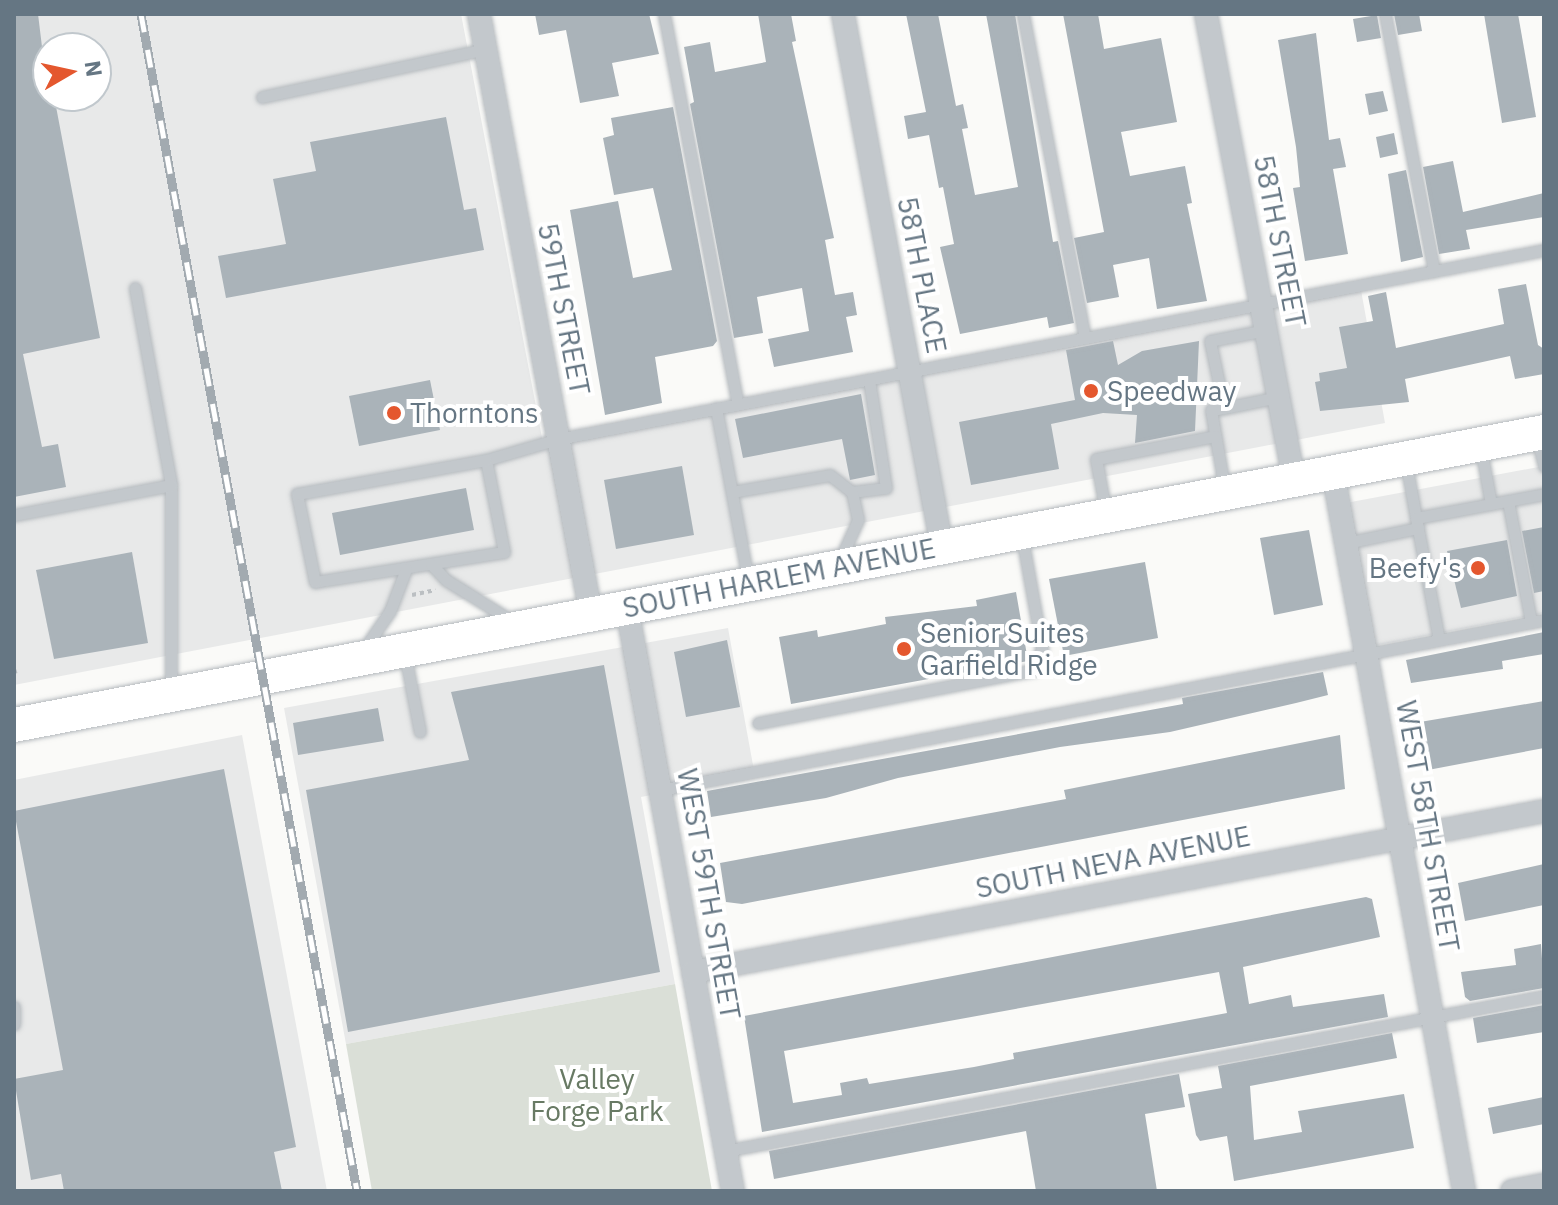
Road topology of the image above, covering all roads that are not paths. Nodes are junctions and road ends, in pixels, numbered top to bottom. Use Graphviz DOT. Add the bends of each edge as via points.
graph roads {
  1 [pos="479,14"];
  2 [pos="664,14"];
  3 [pos="843,14"];
  4 [pos="1023,14"];
  5 [pos="1206,14"];
  6 [pos="1385,14"];
  7 [pos="485,49"];
  8 [pos="262,97"];
  9 [pos="1544,250"];
  10 [pos="1434,271"];
  11 [pos="135,288"];
  12 [pos="1261,304"];
  13 [pos="1266,330"];
  14 [pos="1085,338"];
  15 [pos="909,371"];
  16 [pos="869,379"];
  17 [pos="1278,397"];
  18 [pos="738,404"];
  19 [pos="716,408"];
  20 [pos="1224,408"];
  21 [pos="1215,436"];
  22 [pos="558,439"];
  23 [pos="1480,444"];
  24 [pos="1541,444"];
  25 [pos="1405,459"];
  26 [pos="486,460"];
  27 [pos="1333,472"];
  28 [pos="1294,480"];
  29 [pos="171,485"];
  30 [pos="732,492"];
  31 [pos="852,492"];
  32 [pos="1225,493"];
  33 [pos="1544,494"];
  34 [pos="1508,501"];
  35 [pos="1491,504"];
  36 [pos="14,515"];
  37 [pos="1106,516"];
  38 [pos="1417,523"];
  39 [pos="1021,532"];
  40 [pos="1346,543"];
  41 [pos="942,547"];
  42 [pos="431,564"];
  43 [pos="837,567"];
  44 [pos="406,569"];
  45 [pos="749,584"];
  46 [pos="627,608"];
  47 [pos="591,614"];
  48 [pos="1544,620"];
  49 [pos="1531,622"];
  50 [pos="522,628"];
  51 [pos="1439,640"];
  52 [pos="405,650"];
  53 [pos="1366,653"];
  54 [pos="356,660"];
  55 [pos="171,695"];
  56 [pos="758,723"];
  57 [pos="14,725"];
  58 [pos="420,732"];
  59 [pos="660,790"];
  60 [pos="1544,811"];
  61 [pos="1400,839"];
  62 [pos="693,972"];
  63 [pos="1544,996"];
  64 [pos="14,1007"];
  65 [pos="1432,1017"];
  66 [pos="14,1024"];
  67 [pos="725,1151"];
  68 [pos="1544,1185"];
  69 [pos="733,1191"];
  70 [pos="1464,1191"];
  71 [pos="1512,1191"];
  1 -- 7 [label="street, 59TH STREET"];
  2 -- 18 [label="lane"];
  3 -- 15 [label="street, 58TH PLACE"];
  4 -- 14 [label="lane"];
  5 -- 12 [label="street, 58TH STREET"];
  6 -- 10 [label="lane"];
  7 -- 8 [label="lane"];
  7 -- 22 [label="street, 59TH STREET"];
  9 -- 10 [label="lane"];
  10 -- 12 [label="lane"];
  11 -- 29 [label="lane"];
  12 -- 13 [label="street, 58TH STREET"];
  12 -- 14 [label="lane"];
  13 -- 17 [label="street, 58TH STREET"];
  13 -- 20 [label="lane" via="1210,341"];
  14 -- 15 [label="lane"];
  15 -- 16 [label="lane"];
  15 -- 41 [label="street, 58TH PLACE"];
  16 -- 18 [label="lane"];
  16 -- 31 [label="lane" via="888,482 886,488"];
  17 -- 20 [label="lane"];
  17 -- 28 [label="street, 58TH STREET"];
  18 -- 19 [label="lane"];
  19 -- 22 [label="lane"];
  19 -- 30 [label="lane"];
  20 -- 21 [label="lane" via="1211,410"];
  21 -- 32 [label="lane"];
  21 -- 37 [label="lane" via="1096,459"];
  22 -- 26 [label="lane"];
  22 -- 47 [label="street, 59TH STREET"];
  23 -- 24 [label="main road, SOUTH HARLEM AVENUE"];
  23 -- 25 [label="main road, SOUTH HARLEM AVENUE"];
  23 -- 35 [label="lane"];
  25 -- 27 [label="main road, SOUTH HARLEM AVENUE"];
  25 -- 38 [label="lane"];
  26 -- 42 [label="lane" via="504,552"];
  26 -- 44 [label="lane" via="297,494 315,582"];
  27 -- 28 [label="main road, SOUTH HARLEM AVENUE"];
  27 -- 40 [label="street, WEST 58TH STREET"];
  28 -- 32 [label="main road, SOUTH HARLEM AVENUE"];
  29 -- 36 [label="lane"];
  29 -- 55 [label="lane"];
  30 -- 31 [label="lane" via="830,475"];
  30 -- 45 [label="lane"];
  31 -- 43 [label="lane" via="858,520"];
  32 -- 37 [label="main road, SOUTH HARLEM AVENUE"];
  33 -- 34 [label="lane"];
  34 -- 35 [label="lane"];
  34 -- 49 [label="lane"];
  35 -- 38 [label="lane"];
  37 -- 39 [label="main road, SOUTH HARLEM AVENUE"];
  38 -- 40 [label="lane"];
  38 -- 51 [label="lane"];
  39 -- 41 [label="main road, SOUTH HARLEM AVENUE"];
  39 -- 56 [label="lane" via="1042,648 1034,670"];
  40 -- 53 [label="street, WEST 58TH STREET"];
  41 -- 43 [label="main road, SOUTH HARLEM AVENUE"];
  42 -- 44 [label="lane"];
  42 -- 50 [label="lane" via="446,580"];
  43 -- 45 [label="main road, SOUTH HARLEM AVENUE"];
  44 -- 54 [label="lane" via="390,611"];
  45 -- 46 [label="main road, SOUTH HARLEM AVENUE"];
  46 -- 47 [label="main road, SOUTH HARLEM AVENUE"];
  46 -- 59 [label="street, WEST 59TH STREET"];
  47 -- 50 [label="main road, SOUTH HARLEM AVENUE"];
  48 -- 49 [label="lane"];
  49 -- 51 [label="lane"];
  50 -- 52 [label="main road, SOUTH HARLEM AVENUE"];
  51 -- 53 [label="lane"];
  52 -- 54 [label="main road, SOUTH HARLEM AVENUE"];
  52 -- 58 [label="lane"];
  53 -- 59 [label="lane"];
  53 -- 61 [label="street, WEST 58TH STREET"];
  54 -- 55 [label="main road, SOUTH HARLEM AVENUE"];
  55 -- 57 [label="main road, SOUTH HARLEM AVENUE"];
  59 -- 62 [label="street, WEST 59TH STREET"];
  60 -- 61 [label="street, SOUTH NEVA AVENUE"];
  61 -- 62 [label="street, SOUTH NEVA AVENUE"];
  61 -- 65 [label="street, WEST 58TH STREET"];
  62 -- 67 [label="street, WEST 59TH STREET"];
  63 -- 65 [label="lane"];
  64 -- 66 [label="lane"];
  65 -- 67 [label="lane"];
  65 -- 70 [label="street, WEST 58TH STREET"];
  67 -- 69 [label="street, WEST 59TH STREET"];
  68 -- 71 [label="street"];
}
